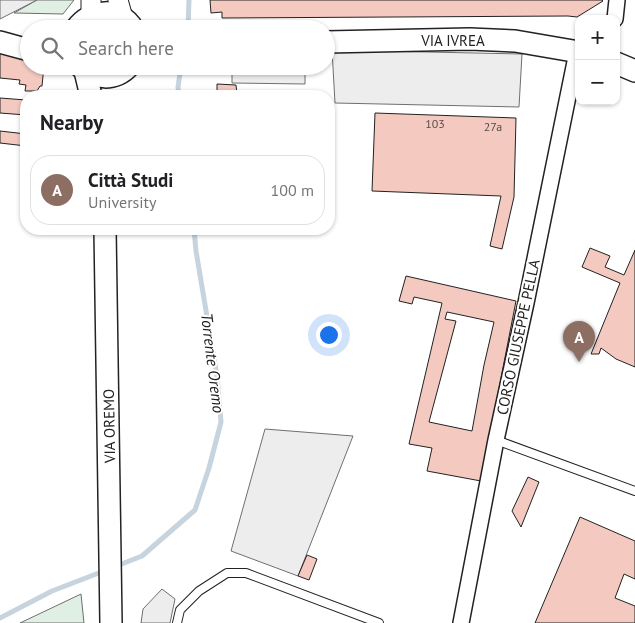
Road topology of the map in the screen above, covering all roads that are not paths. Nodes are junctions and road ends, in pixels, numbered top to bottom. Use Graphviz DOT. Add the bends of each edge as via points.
graph roads {
  1 [pos="617,0"];
  2 [pos="615,15"];
  3 [pos="125,16"];
  4 [pos="81,20"];
  5 [pos="20,38"];
  6 [pos="0,41"];
  7 [pos="335,42"];
  8 [pos="20,47"];
  9 [pos="575,51"];
  10 [pos="576,60"];
  11 [pos="620,65"];
  12 [pos="635,71"];
  13 [pos="85,75"];
  14 [pos="93,75"];
  15 [pos="113,75"];
  16 [pos="121,75"];
  17 [pos="90,90"];
  18 [pos="113,90"];
  19 [pos="105,235"];
  20 [pos="496,440"];
  21 [pos="635,491"];
  22 [pos="111,614"];
  23 [pos="177,623"];
  24 [pos="379,623"];
  25 [pos="461,623"];
  1 -- 2 [label="street"];
  3 -- 4 [label="main road" via="102,12"];
  5 -- 6 [label="main road"];
  6 -- 8 [label="main road"];
  7 -- 9 [label="main road, VIA IVREA" via="470,39 515,41"];
  10 -- 20 [label="street, CORSO GIUSEPPE PELLA"];
  11 -- 12 [label="main road"];
  13 -- 17 [label="main road"];
  14 -- 15 [label="main road" via="106,78"];
  16 -- 18 [label="main road"];
  19 -- 22 [label="main road, VIA OREMO"];
  20 -- 21 [label="lane"];
  20 -- 25 [label="street, CORSO GIUSEPPE PELLA"];
  23 -- 24 [label="lane" via="180,610 199,591 227,573 246,573"];
}
